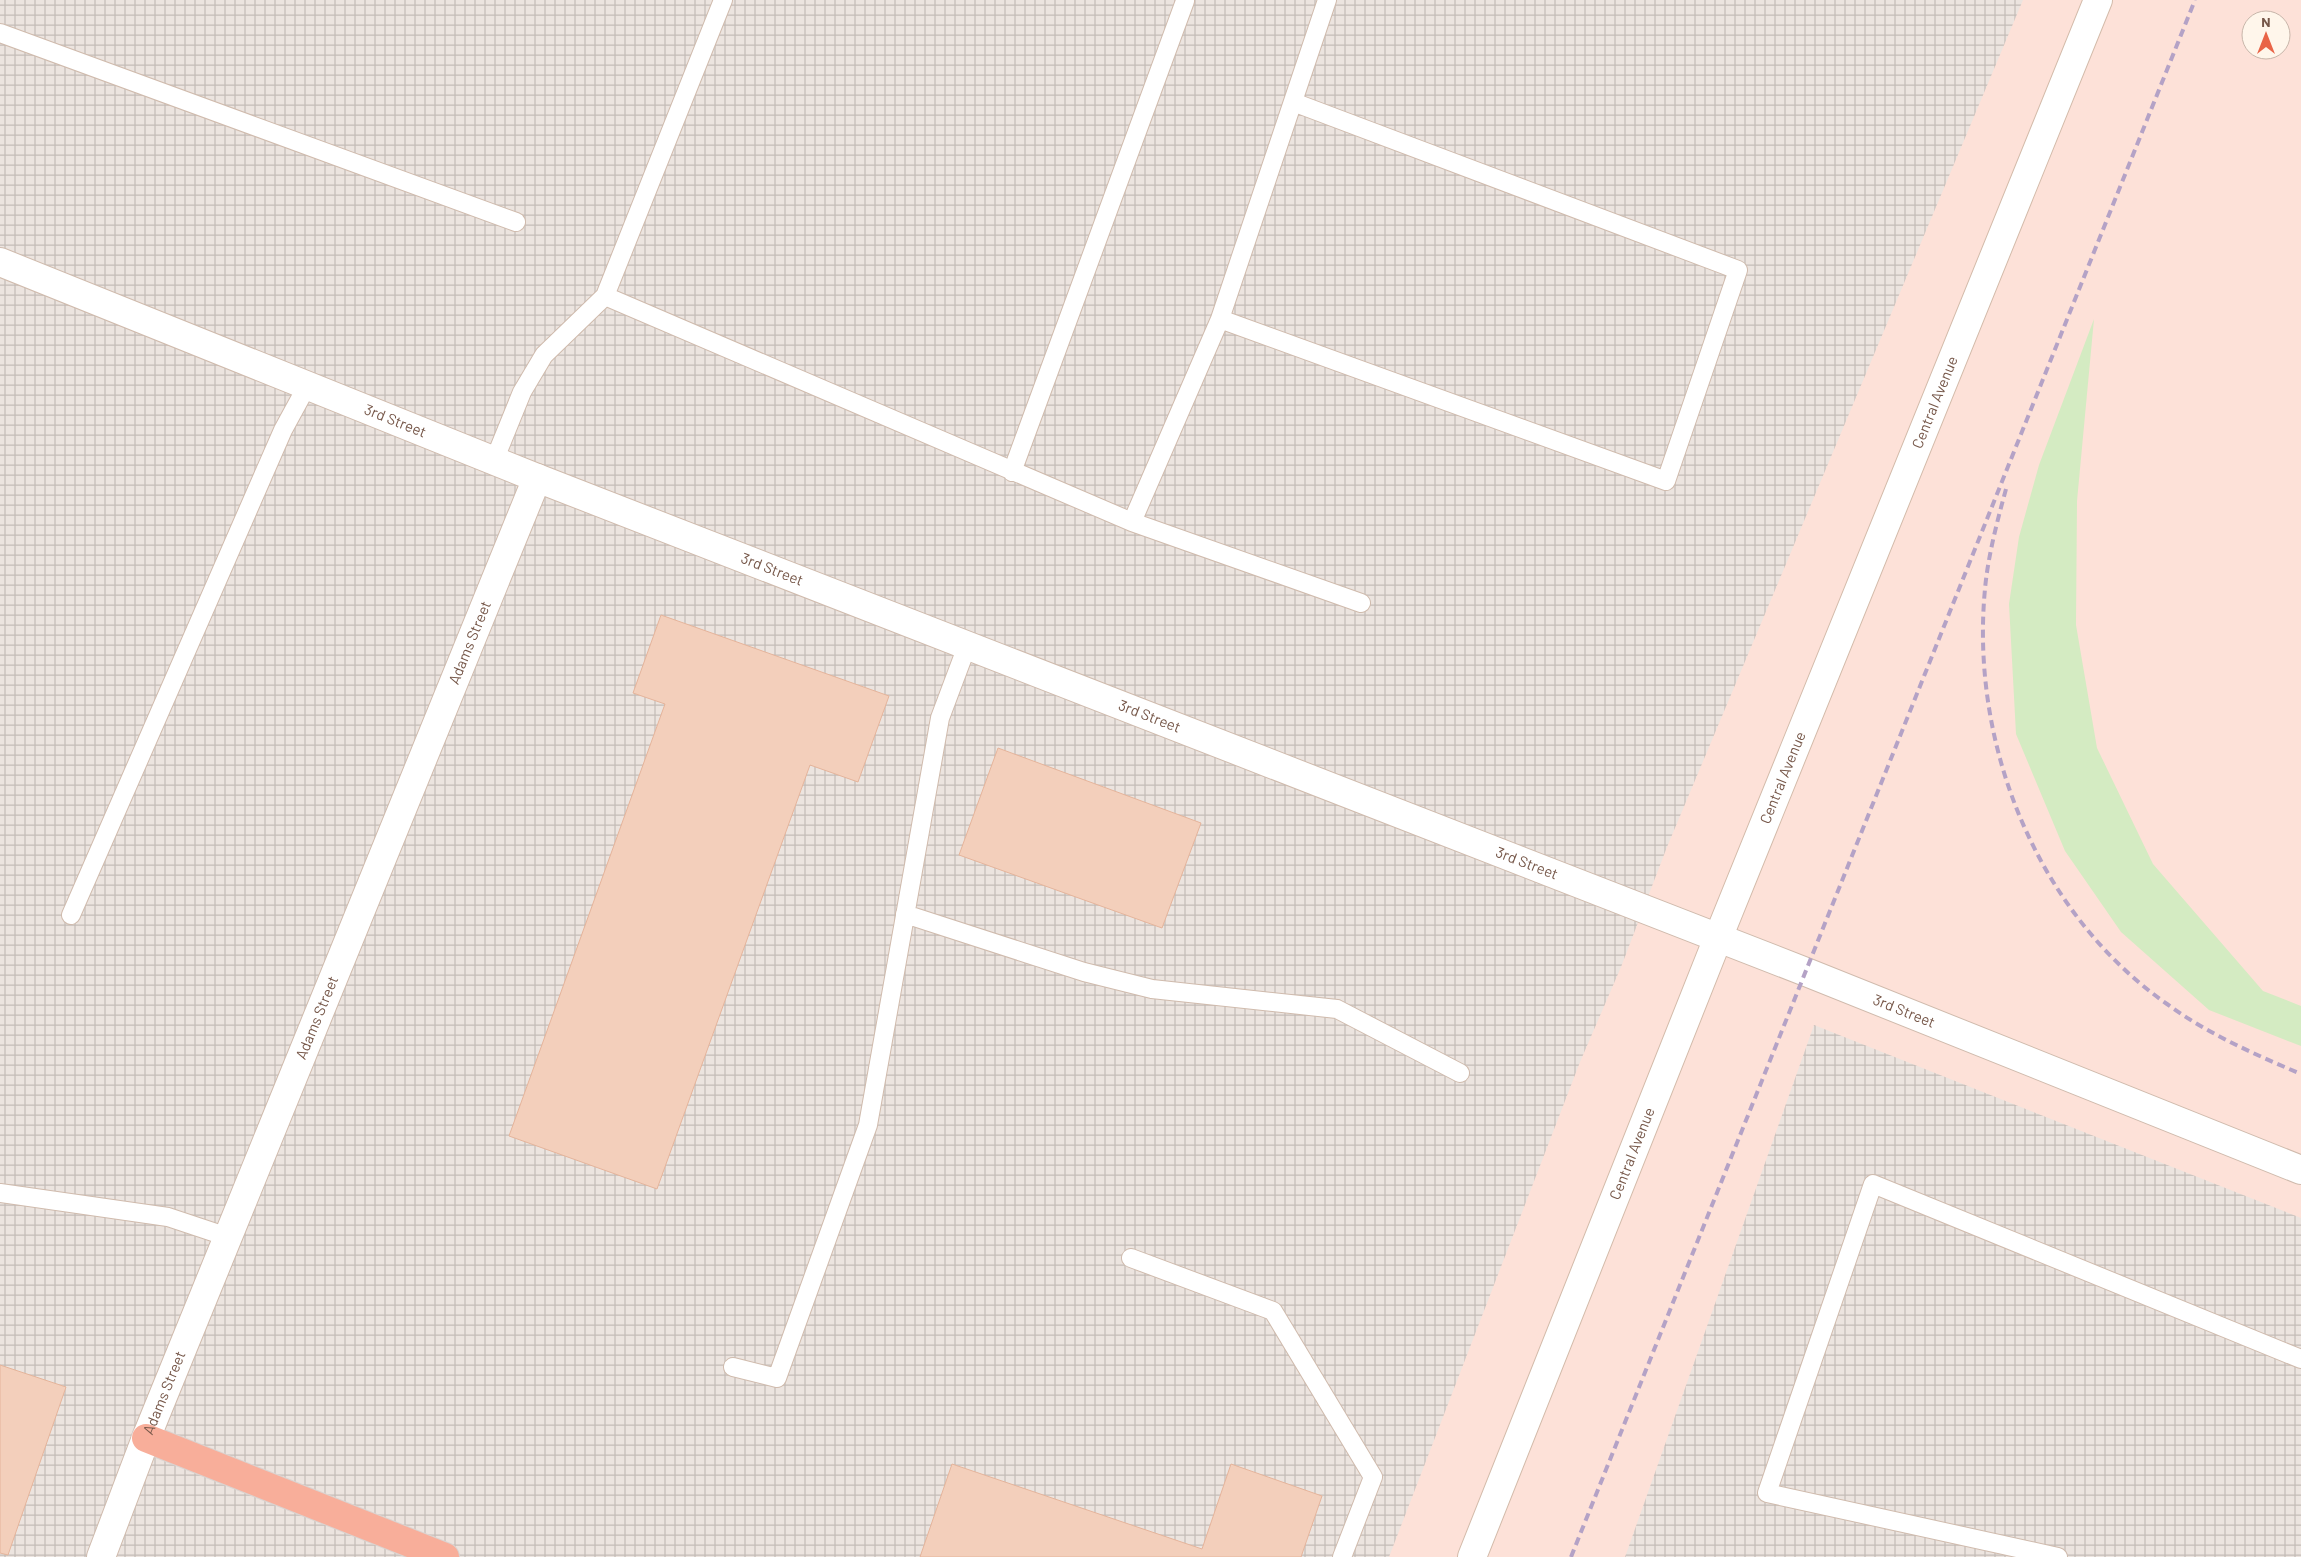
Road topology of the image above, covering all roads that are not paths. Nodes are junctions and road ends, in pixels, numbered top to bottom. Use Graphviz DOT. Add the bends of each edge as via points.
graph roads {
  1 [pos="723,0"];
  2 [pos="1327,0"];
  3 [pos="2098,0"];
  4 [pos="1185,1"];
  5 [pos="0,33"];
  6 [pos="1293,102"];
  7 [pos="516,222"];
  8 [pos="0,262"];
  9 [pos="605,296"];
  10 [pos="1220,319"];
  11 [pos="307,386"];
  12 [pos="494,461"];
  13 [pos="1012,472"];
  14 [pos="537,478"];
  15 [pos="1132,522"];
  16 [pos="1361,604"];
  17 [pos="967,646"];
  18 [pos="71,914"];
  19 [pos="905,914"];
  20 [pos="1718,938"];
  21 [pos="1460,1072"];
  22 [pos="2301,1170"];
  23 [pos="0,1193"];
  24 [pos="228,1237"];
  25 [pos="1131,1258"];
  26 [pos="2301,1359"];
  27 [pos="733,1367"];
  28 [pos="146,1438"];
  29 [pos="102,1557"];
  30 [pos="445,1557"];
  31 [pos="1342,1557"];
  32 [pos="1472,1557"];
  33 [pos="2058,1557"];
  1 -- 9 [label="lane"];
  2 -- 6 [label="lane"];
  3 -- 20 [label="street, Central Avenue"];
  4 -- 13 [label="lane"];
  5 -- 7 [label="lane"];
  6 -- 10 [label="lane"];
  6 -- 10 [label="lane" via="1738,270 1666,481"];
  8 -- 11 [label="street, 3rd Street"];
  9 -- 12 [label="lane" via="544,355 522,392"];
  9 -- 13 [label="lane"];
  10 -- 15 [label="lane"];
  11 -- 12 [label="street, 3rd Street"];
  11 -- 18 [label="lane" via="283,430"];
  12 -- 14 [label="street, 3rd Street"];
  13 -- 15 [label="lane"];
  14 -- 17 [label="street, 3rd Street"];
  14 -- 24 [label="street, Adams Street"];
  15 -- 16 [label="lane"];
  17 -- 19 [label="lane" via="940,718"];
  17 -- 20 [label="street, 3rd Street"];
  19 -- 21 [label="lane" via="1084,972 1152,989 1337,1009"];
  19 -- 27 [label="lane" via="868,1126 777,1378"];
  20 -- 22 [label="street, 3rd Street"];
  20 -- 32 [label="street, Central Avenue"];
  23 -- 24 [label="lane" via="168,1217"];
  24 -- 28 [label="street, Adams Street"];
  25 -- 31 [label="lane" via="1273,1311 1373,1477"];
  26 -- 33 [label="lane" via="1873,1184 1767,1492"];
  28 -- 29 [label="street, Adams Street"];
  28 -- 30 [label="highway"];
}
